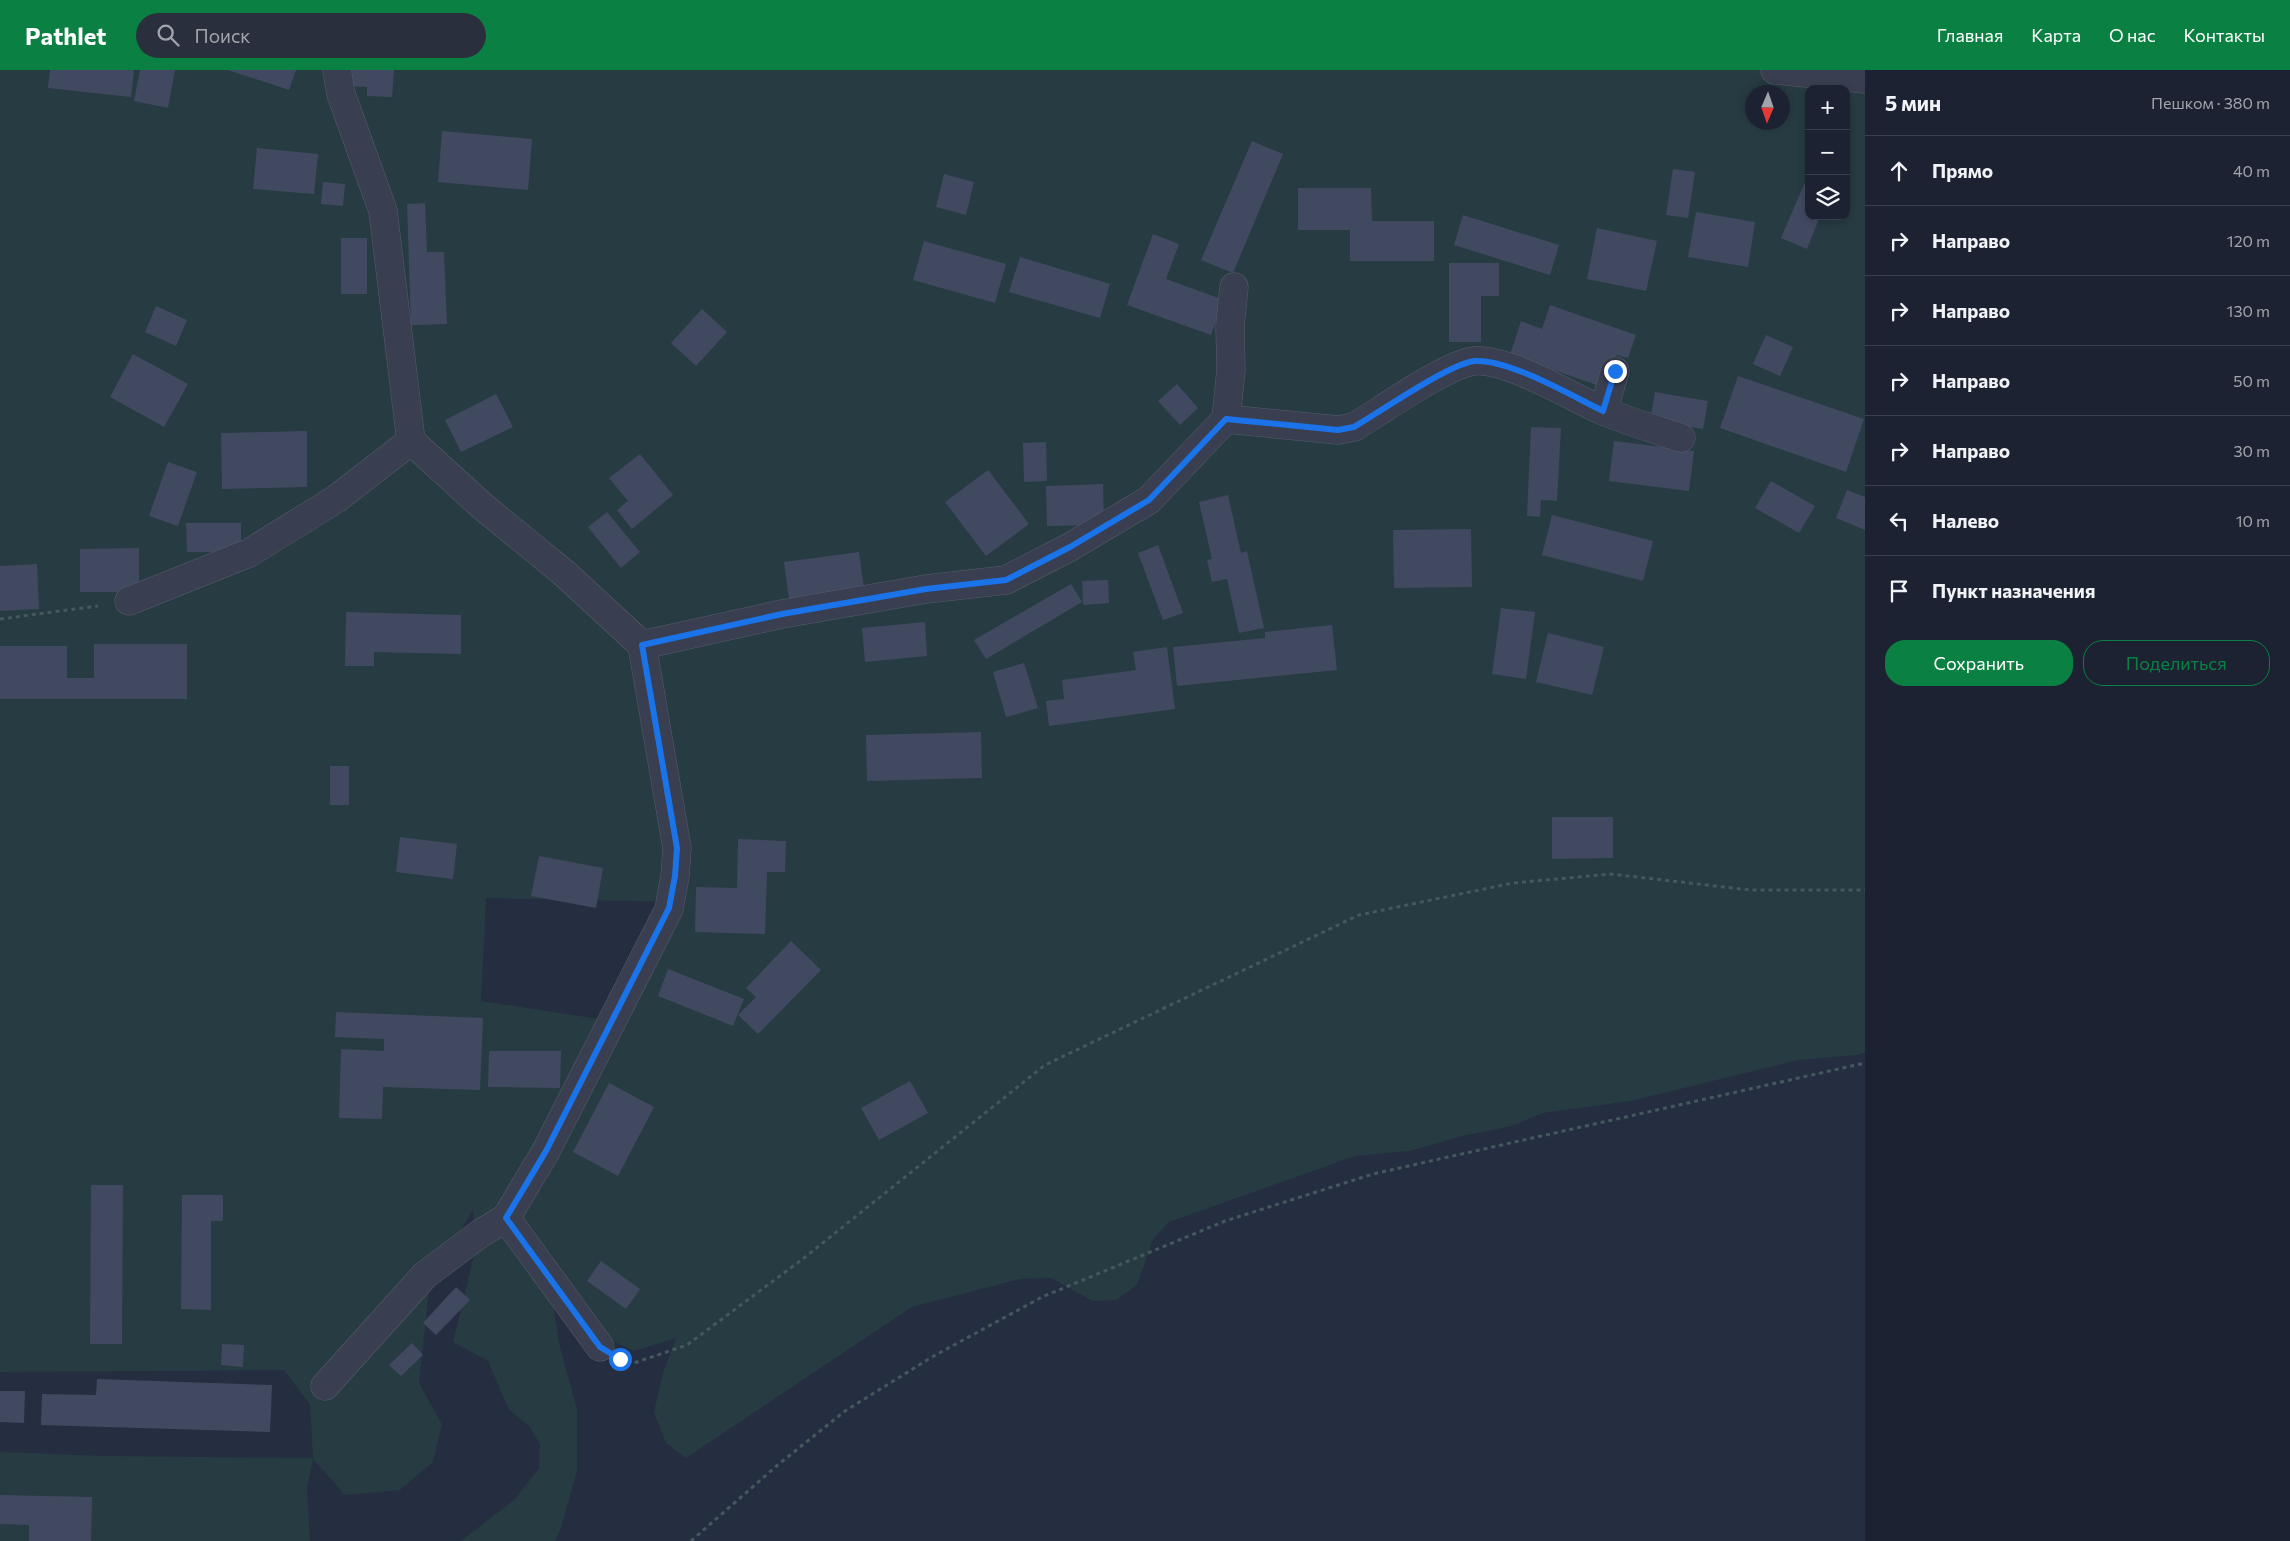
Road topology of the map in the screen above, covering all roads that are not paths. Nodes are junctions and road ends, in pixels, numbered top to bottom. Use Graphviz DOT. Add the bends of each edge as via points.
graph roads {
  1 [pos="337,70"];
  2 [pos="1775,70"];
  3 [pos="1865,78"];
  4 [pos="1234,286"];
  5 [pos="1615,371"];
  6 [pos="1603,411"];
  7 [pos="1226,419"];
  8 [pos="1681,438"];
  9 [pos="412,441"];
  10 [pos="129,602"];
  11 [pos="642,645"];
  12 [pos="506,1218"];
  13 [pos="600,1347"];
  14 [pos="324,1386"];
  1 -- 9 [label="lane" via="341,94 383,210"];
  2 -- 3 [label="lane"];
  4 -- 7 [label="lane"];
  5 -- 6 [label="lane"];
  6 -- 7 [label="lane" via="1522,373 1493,362 1474,361 1455,367 1354,427 1338,430"];
  6 -- 8 [label="lane"];
  7 -- 11 [label="lane" via="1149,500 1006,580 926,589 782,614"];
  9 -- 10 [label="lane" via="336,499 249,553"];
  9 -- 11 [label="lane"];
  11 -- 12 [label="lane" via="677,848 669,908 546,1151"];
  12 -- 13 [label="lane"];
  12 -- 14 [label="lane" via="425,1275"];
}
